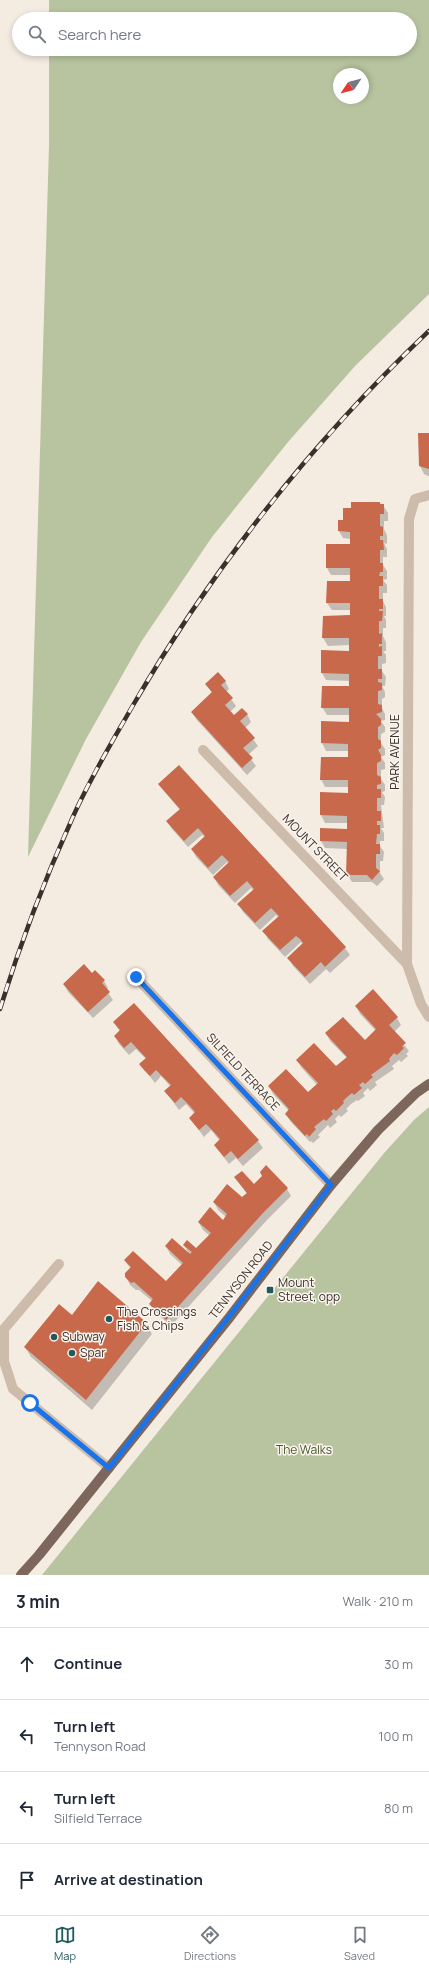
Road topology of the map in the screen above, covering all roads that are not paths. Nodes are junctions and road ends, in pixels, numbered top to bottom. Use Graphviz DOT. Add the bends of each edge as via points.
graph roads {
  1 [pos="429,495"];
  2 [pos="204,750"];
  3 [pos="407,964"];
  4 [pos="136,977"];
  5 [pos="429,1017"];
  6 [pos="429,1084"];
  7 [pos="331,1185"];
  8 [pos="59,1264"];
  9 [pos="109,1468"];
  10 [pos="21,1575"];
  1 -- 3 [label="street, PARK AVENUE" via="415,499 409,519"];
  2 -- 3 [label="street, MOUNT STREET"];
  3 -- 5 [label="street, PARK AVENUE" via="421,1004"];
  4 -- 7 [label="street, SILFIELD TERRACE"];
  6 -- 7 [label="main road, TENNYSON ROAD" via="416,1093 378,1130"];
  7 -- 9 [label="main road, TENNYSON ROAD"];
  8 -- 9 [label="street" via="4,1329 4,1362 13,1389"];
  9 -- 10 [label="main road, TENNYSON ROAD"];
}
